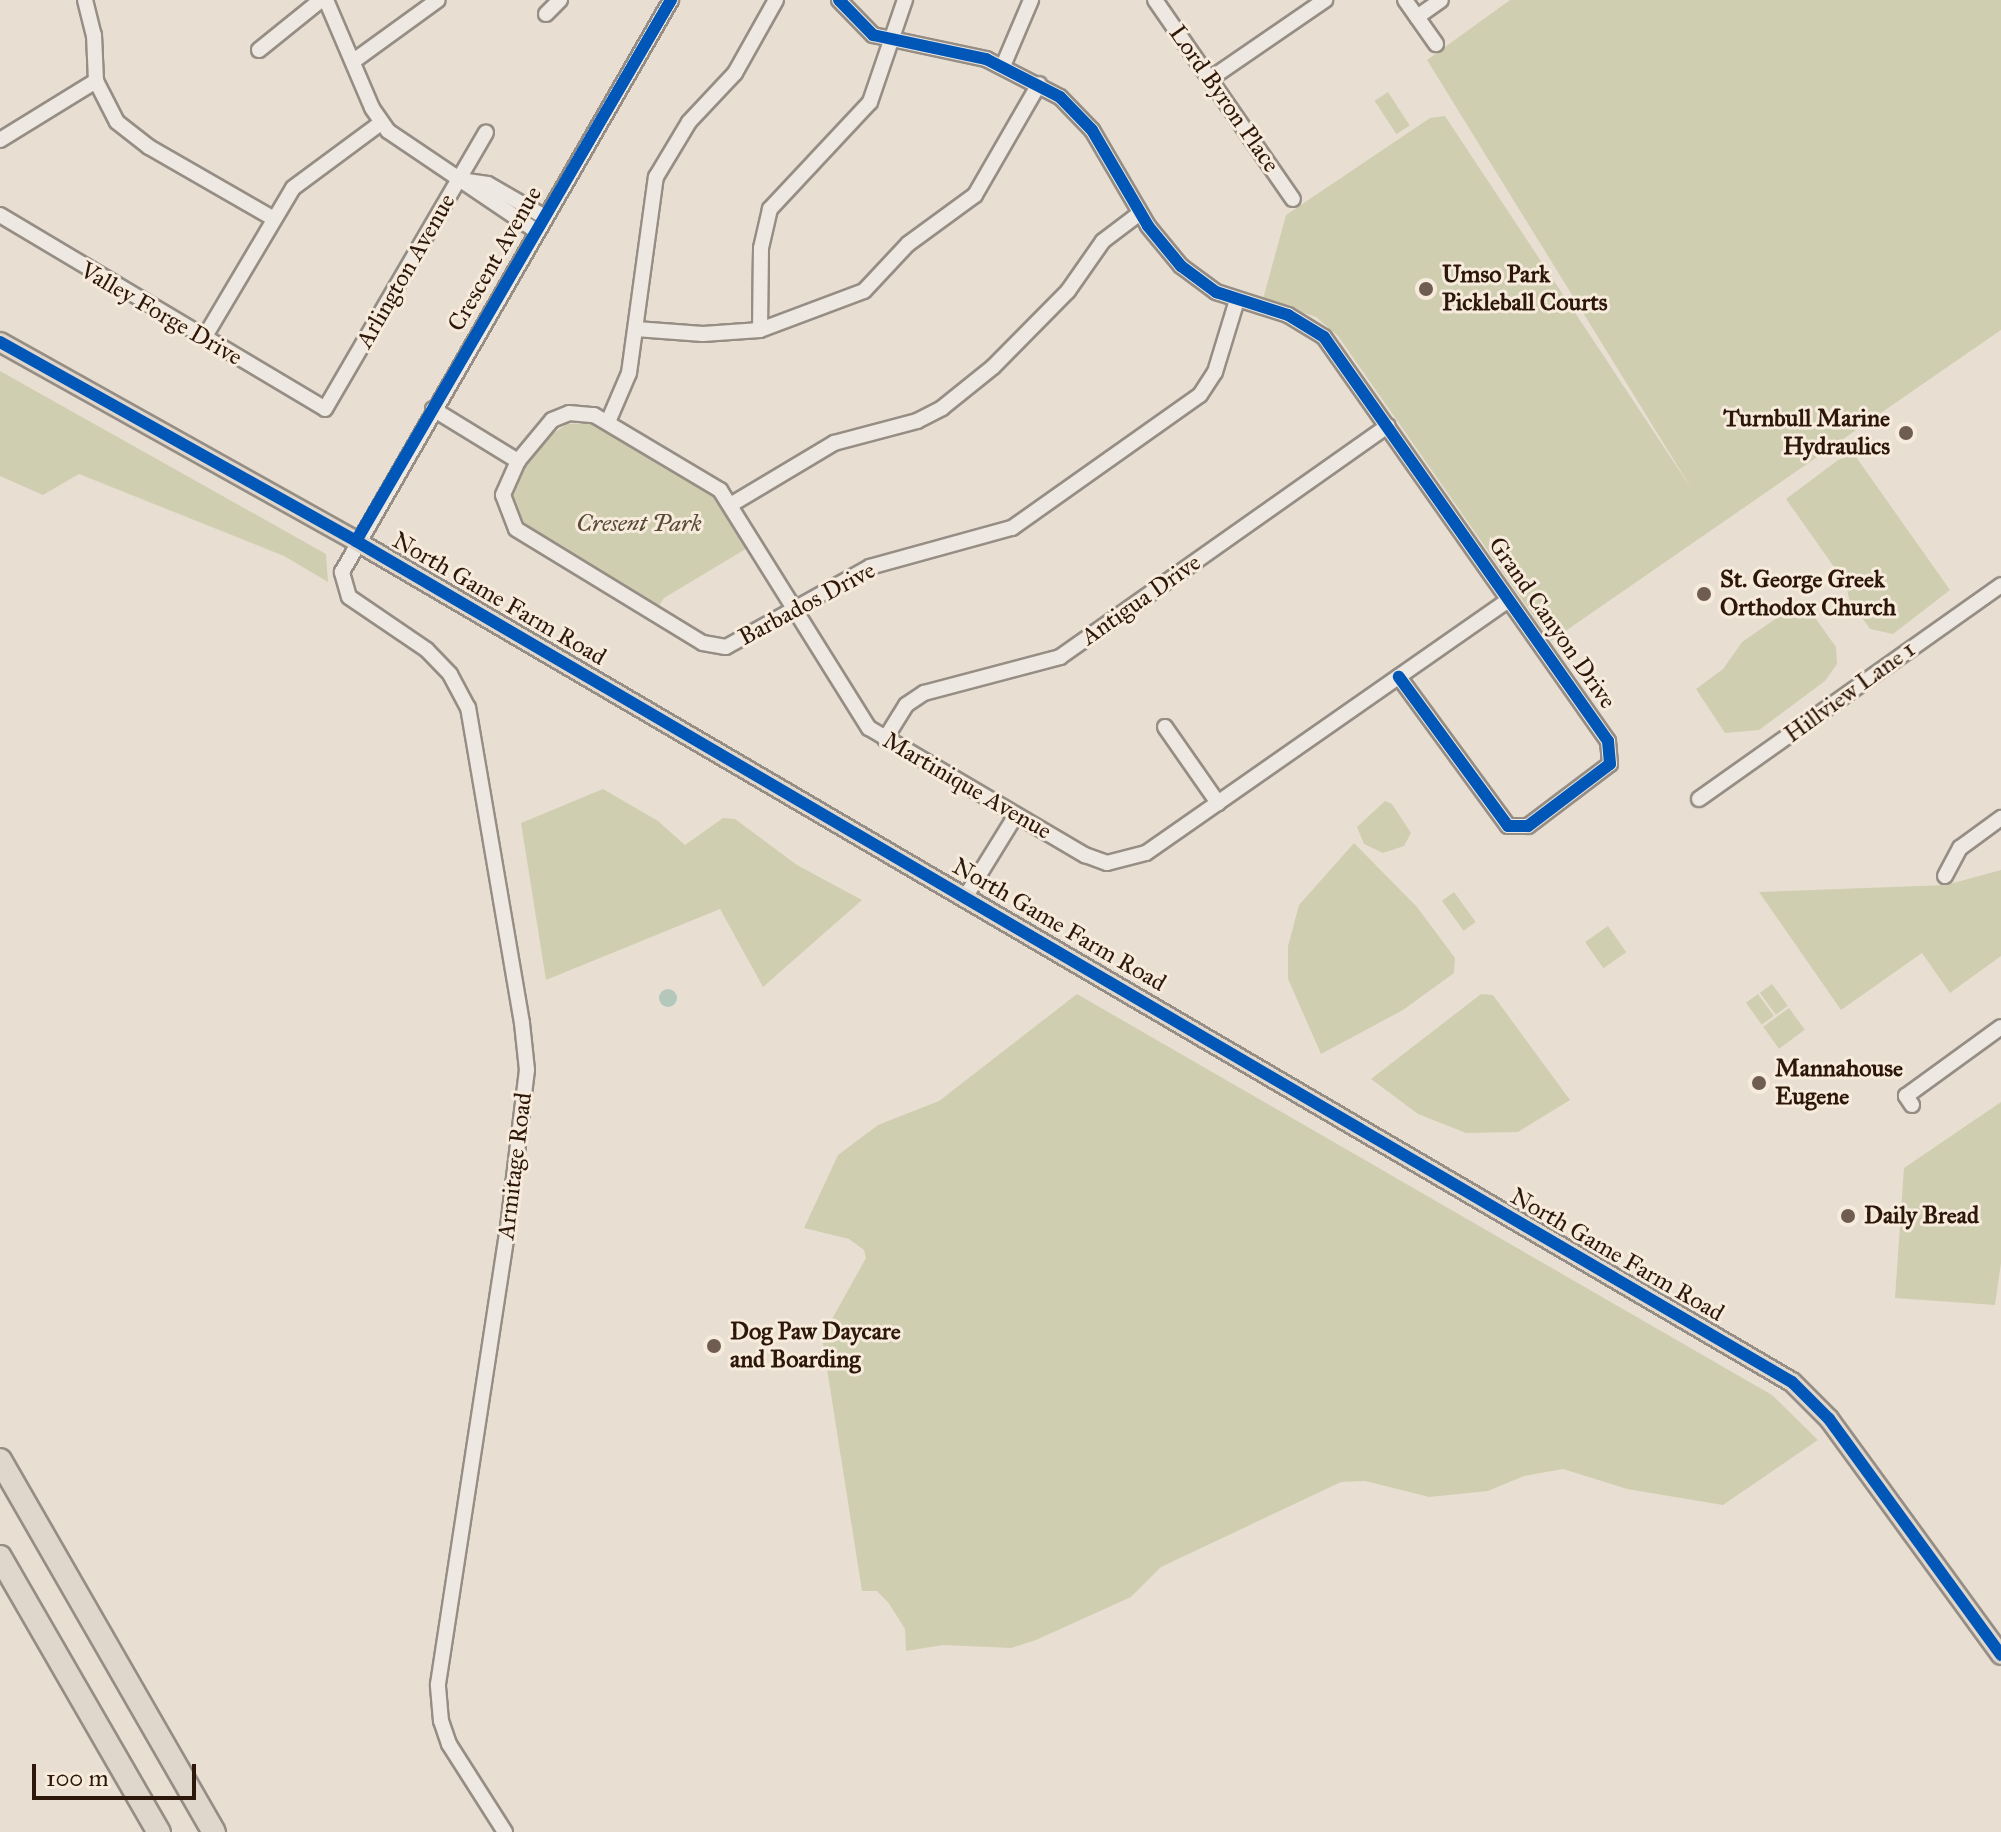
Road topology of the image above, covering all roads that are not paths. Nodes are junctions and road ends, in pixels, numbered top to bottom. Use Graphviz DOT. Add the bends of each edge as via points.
graph roads {
  1 [pos="85,0"];
  2 [pos="323,0"];
  3 [pos="438,0"];
  4 [pos="560,0"];
  5 [pos="671,0"];
  6 [pos="776,0"];
  7 [pos="839,0"];
  8 [pos="905,0"];
  9 [pos="1031,0"];
  10 [pos="1155,0"];
  11 [pos="1325,0"];
  12 [pos="1405,0"];
  13 [pos="1441,0"];
  14 [pos="546,14"];
  15 [pos="1417,17"];
  16 [pos="893,41"];
  17 [pos="1436,44"];
  18 [pos="259,50"];
  19 [pos="355,60"];
  20 [pos="1003,66"];
  21 [pos="1210,79"];
  22 [pos="96,81"];
  23 [pos="1039,84"];
  24 [pos="381,123"];
  25 [pos="486,132"];
  26 [pos="0,140"];
  27 [pos="464,179"];
  28 [pos="1293,199"];
  29 [pos="1140,213"];
  30 [pos="0,215"];
  31 [pos="545,217"];
  32 [pos="274,219"];
  33 [pos="536,231"];
  34 [pos="1237,300"];
  35 [pos="636,329"];
  36 [pos="760,330"];
  37 [pos="204,338"];
  38 [pos="0,342"];
  39 [pos="325,409"];
  40 [pos="433,409"];
  41 [pos="608,422"];
  42 [pos="1388,426"];
  43 [pos="518,461"];
  44 [pos="732,504"];
  45 [pos="356,541"];
  46 [pos="2001,585"];
  47 [pos="1509,600"];
  48 [pos="797,610"];
  49 [pos="1399,677"];
  50 [pos="1165,727"];
  51 [pos="885,739"];
  52 [pos="1699,799"];
  53 [pos="1218,803"];
  54 [pos="1016,815"];
  55 [pos="2001,818"];
  56 [pos="1945,876"];
  57 [pos="966,896"];
  58 [pos="2001,1027"];
  59 [pos="1912,1105"];
  60 [pos="0,1460"];
  61 [pos="0,1557"];
  62 [pos="2001,1655"];
  63 [pos="159,1832"];
  64 [pos="214,1832"];
  65 [pos="505,1832"];
  1 -- 22 [label="street" via="94,35"];
  2 -- 18 [label="street"];
  2 -- 19 [label="street"];
  3 -- 19 [label="street"];
  4 -- 14 [label="street"];
  5 -- 31 [label="street, Crescent Avenue"];
  6 -- 35 [label="street" via="735,73 689,122 656,177"];
  7 -- 16 [label="street" via="867,31"];
  8 -- 16 [label="street"];
  9 -- 20 [label="street"];
  10 -- 21 [label="street, Lord Byron Place"];
  11 -- 21 [label="street"];
  12 -- 15 [label="street"];
  13 -- 15 [label="street"];
  15 -- 17 [label="street"];
  16 -- 20 [label="street, Grand Canyon Drive" via="949,49"];
  16 -- 36 [label="street" via="863,112 770,209 761,248"];
  19 -- 24 [label="street"];
  20 -- 23 [label="street, Grand Canyon Drive"];
  21 -- 28 [label="street, Lord Byron Place"];
  22 -- 26 [label="street"];
  22 -- 32 [label="street" via="111,115 127,132"];
  23 -- 29 [label="street, Grand Canyon Drive" via="1085,121"];
  23 -- 36 [label="street" via="987,178 962,208 908,244 864,291"];
  24 -- 27 [label="street" via="402,143"];
  24 -- 32 [label="street" via="305,175"];
  25 -- 27 [label="street, Arlington Avenue"];
  27 -- 31 [label="street" via="488,184"];
  27 -- 33 [label="street" via="481,197"];
  27 -- 39 [label="street, Arlington Avenue"];
  29 -- 34 [label="street, Grand Canyon Drive" via="1167,253 1199,283"];
  29 -- 44 [label="street" via="1103,241 1068,291 987,373 942,408 917,421 834,443"];
  30 -- 37 [label="street, Valley Forge Drive"];
  31 -- 33 [label="street, Crescent Avenue"];
  32 -- 37 [label="street"];
  33 -- 40 [label="street, Crescent Avenue"];
  34 -- 42 [label="street, Grand Canyon Drive" via="1288,315 1324,337"];
  34 -- 48 [label="street, Barbados Drive" via="1215,372 1191,403 1006,531 870,567"];
  35 -- 36 [label="street" via="717,334"];
  35 -- 41 [label="street" via="627,380"];
  37 -- 39 [label="street, Valley Forge Drive"];
  38 -- 45 [label="main road, North Game Farm Road"];
  40 -- 43 [label="street"];
  40 -- 45 [label="street, Crescent Avenue"];
  41 -- 43 [label="street, Martinique Avenue" via="588,413 558,416 539,431"];
  41 -- 44 [label="street, Martinique Avenue" via="720,490"];
  42 -- 47 [label="street, Grand Canyon Drive"];
  42 -- 51 [label="street, Antigua Drive" via="1060,657 924,693 906,705"];
  43 -- 48 [label="street, Barbados Drive" via="505,488 502,512 519,532 708,646 741,642"];
  44 -- 48 [label="street, Martinique Avenue"];
  45 -- 57 [label="main road, North Game Farm Road"];
  45 -- 65 [label="street, Armitage Road" via="342,572 346,593 427,650 450,674 468,708 527,1070 438,1684 444,1732"];
  46 -- 52 [label="street, Hillview Lane 1"];
  47 -- 49 [label="street, Martinique Avenue"];
  47 -- 49 [label="street, Grand Canyon Drive" via="1608,741 1610,764 1601,775 1528,826 1508,826"];
  48 -- 51 [label="street, Martinique Avenue" via="858,714"];
  49 -- 53 [label="street, Martinique Avenue"];
  50 -- 53 [label="street"];
  51 -- 54 [label="street, Martinique Avenue"];
  53 -- 54 [label="street, Martinique Avenue" via="1139,857 1116,864 1085,855"];
  54 -- 57 [label="street"];
  55 -- 56 [label="street" via="1960,848"];
  57 -- 62 [label="main road, North Game Farm Road" via="1792,1382 1829,1419"];
  58 -- 59 [label="street" via="1906,1096"];
  60 -- 64 [label="highway"];
  61 -- 63 [label="highway"];
}
